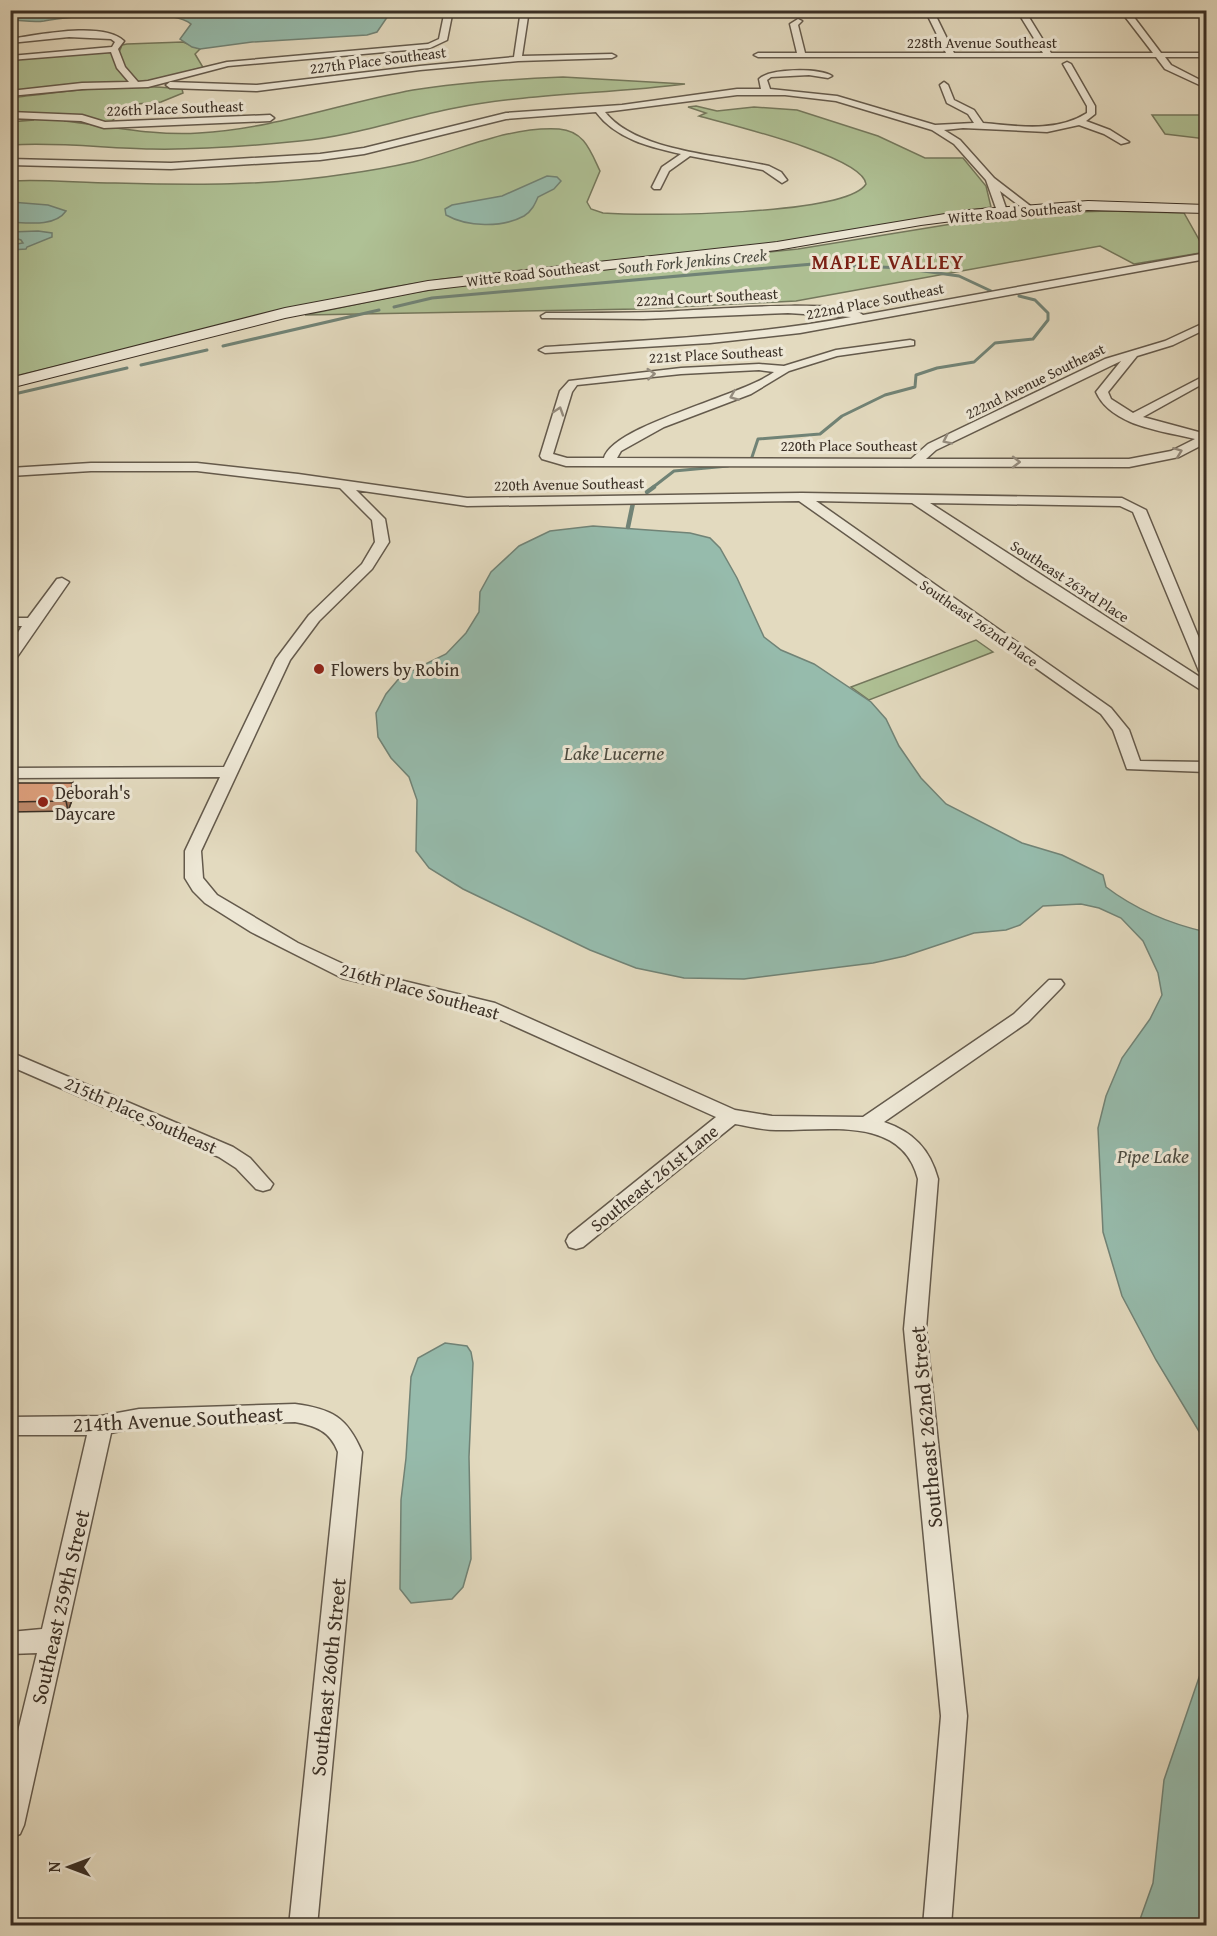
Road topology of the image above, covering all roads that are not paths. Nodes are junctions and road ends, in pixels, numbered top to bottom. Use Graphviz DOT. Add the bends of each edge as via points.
graph roads {
  1 [pos="449,10"];
  2 [pos="525,10"];
  3 [pos="929,10"];
  4 [pos="1023,14"];
  5 [pos="1127,14"];
  6 [pos="798,21"];
  7 [pos="10,42"];
  8 [pos="114,49"];
  9 [pos="758,55"];
  10 [pos="802,55"];
  11 [pos="951,55"];
  12 [pos="1159,55"];
  13 [pos="612,56"];
  14 [pos="1049,56"];
  15 [pos="1206,56"];
  16 [pos="10,58"];
  17 [pos="518,59"];
  18 [pos="1067,64"];
  19 [pos="828,76"];
  20 [pos="135,84"];
  21 [pos="148,84"];
  22 [pos="944,85"];
  23 [pos="1206,86"];
  24 [pos="766,92"];
  25 [pos="10,94"];
  26 [pos="599,110"];
  27 [pos="10,115"];
  28 [pos="270,118"];
  29 [pos="1080,122"];
  30 [pos="979,125"];
  31 [pos="935,129"];
  32 [pos="1027,130"];
  33 [pos="1124,141"];
  34 [pos="1034,142"];
  35 [pos="689,153"];
  36 [pos="10,162"];
  37 [pos="782,180"];
  38 [pos="991,180"];
  39 [pos="657,187"];
  40 [pos="1028,208"];
  41 [pos="1206,209"];
  42 [pos="1002,211"];
  43 [pos="1206,256"];
  44 [pos="546,316"];
  45 [pos="868,316"];
  46 [pos="1206,325"];
  47 [pos="910,344"];
  48 [pos="545,350"];
  49 [pos="1134,353"];
  50 [pos="785,369"];
  51 [pos="1206,378"];
  52 [pos="10,383"];
  53 [pos="1133,418"];
  54 [pos="1206,438"];
  55 [pos="550,459"];
  56 [pos="610,462"];
  57 [pos="915,462"];
  58 [pos="10,472"];
  59 [pos="343,484"];
  60 [pos="802,497"];
  61 [pos="918,500"];
  62 [pos="62,582"];
  63 [pos="10,622"];
  64 [pos="32,622"];
  65 [pos="10,657"];
  66 [pos="1206,671"];
  67 [pos="1206,687"];
  68 [pos="1206,767"];
  69 [pos="229,772"];
  70 [pos="10,773"];
  71 [pos="1055,984"];
  72 [pos="10,1058"];
  73 [pos="731,1116"];
  74 [pos="867,1124"];
  75 [pos="263,1184"];
  76 [pos="576,1241"];
  77 [pos="10,1425"];
  78 [pos="101,1425"];
  79 [pos="342,1430"];
  80 [pos="52,1640"];
  81 [pos="10,1643"];
  82 [pos="10,1825"];
  83 [pos="303,1926"];
  84 [pos="937,1926"];
  1 -- 21 [label="street" via="445,34 438,43 418,48 227,64"];
  2 -- 17 [label="street"];
  3 -- 11 [label="street"];
  4 -- 14 [label="street"];
  5 -- 12 [label="street"];
  6 -- 10 [label="street" via="794,24"];
  7 -- 8 [label="street" via="88,34 115,36 120,41"];
  8 -- 16 [label="street"];
  8 -- 20 [label="street"];
  9 -- 10 [label="street, 228th Avenue Southeast"];
  10 -- 11 [label="street, 228th Avenue Southeast"];
  11 -- 14 [label="street, 228th Avenue Southeast"];
  12 -- 14 [label="street, 228th Avenue Southeast"];
  12 -- 15 [label="street, 228th Avenue Southeast"];
  12 -- 23 [label="street" via="1172,70"];
  13 -- 17 [label="street, 227th Place Southeast"];
  17 -- 21 [label="street, 227th Place Southeast" via="257,88"];
  18 -- 29 [label="street" via="1091,106 1091,114"];
  19 -- 24 [label="street" via="769,75 763,79"];
  20 -- 21 [label="street"];
  20 -- 25 [label="street"];
  22 -- 30 [label="street" via="950,101 977,116"];
  24 -- 26 [label="street" via="737,92"];
  24 -- 31 [label="street" via="837,99"];
  26 -- 35 [label="street" via="608,123 628,134"];
  26 -- 36 [label="street" via="487,119 364,151 321,157 171,166"];
  27 -- 28 [label="street, 226th Place Southeast" via="82,118 104,124"];
  29 -- 32 [label="street"];
  29 -- 33 [label="street"];
  30 -- 31 [label="street"];
  30 -- 32 [label="street"];
  31 -- 38 [label="street" via="968,151"];
  32 -- 34 [label="street"];
  35 -- 37 [label="street" via="766,168"];
  35 -- 39 [label="street" via="665,169"];
  38 -- 40 [label="street"];
  38 -- 42 [label="street"];
  40 -- 41 [label="street, Witte Road Southeast" via="1107,205"];
  40 -- 42 [label="street, Witte Road Southeast"];
  42 -- 52 [label="street, Witte Road Southeast" via="923,220 779,245 380,293"];
  43 -- 45 [label="street, 222nd Place Southeast"];
  44 -- 45 [label="street, 222nd Court Southeast" via="676,315 795,308"];
  45 -- 48 [label="street, 222nd Place Southeast" via="753,336"];
  46 -- 49 [label="street, 222nd Avenue Southeast" via="1169,343"];
  47 -- 50 [label="street, 221st Place Southeast" via="836,353"];
  49 -- 53 [label="street" via="1102,392 1109,406"];
  49 -- 57 [label="street, 222nd Avenue Southeast, one-way" via="1109,361 932,447"];
  55 -- 50 [label="street, 221st Place Southeast, one-way" via="546,452 566,391 573,383 681,371"];
  50 -- 56 [label="street, one-way" via="738,394 669,420 617,448"];
  51 -- 53 [label="street"];
  53 -- 54 [label="street"];
  57 -- 54 [label="street, 220th Place Southeast, one-way" via="1129,463 1174,454"];
  55 -- 56 [label="street, 220th Place Southeast"];
  56 -- 57 [label="street, 220th Place Southeast"];
  58 -- 59 [label="street, 220th Avenue Southeast" via="197,467"];
  59 -- 60 [label="street, 220th Avenue Southeast" via="467,502"];
  59 -- 69 [label="street" via="378,519 382,542 367,566 291,646"];
  60 -- 61 [label="street, 220th Avenue Southeast"];
  60 -- 68 [label="street, Southeast 262nd Place" via="1106,711 1124,734 1133,766"];
  61 -- 66 [label="street, 220th Avenue Southeast" via="1112,501 1131,505 1139,510"];
  61 -- 67 [label="street, Southeast 263rd Place"];
  62 -- 64 [label="street"];
  63 -- 64 [label="street"];
  64 -- 65 [label="street"];
  69 -- 70 [label="street"];
  69 -- 73 [label="street, 216th Place Southeast" via="193,850 194,878 211,899 257,928 348,974 488,1007"];
  71 -- 74 [label="street" via="1021,1018"];
  72 -- 75 [label="street, 215th Place Southeast" via="226,1152"];
  73 -- 74 [label="street" via="772,1123"];
  73 -- 76 [label="street, Southeast 261st Lane"];
  74 -- 84 [label="street, Southeast 262nd Street" via="908,1142 926,1164 928,1179 915,1329 954,1716"];
  77 -- 78 [label="street, 214th Avenue Southeast"];
  78 -- 79 [label="street, 214th Avenue Southeast" via="139,1418 295,1413 318,1416"];
  78 -- 80 [label="street, Southeast 259th Street"];
  79 -- 83 [label="street, Southeast 260th Street" via="350,1452"];
  80 -- 81 [label="street"];
  80 -- 82 [label="street, Southeast 259th Street"];
}
